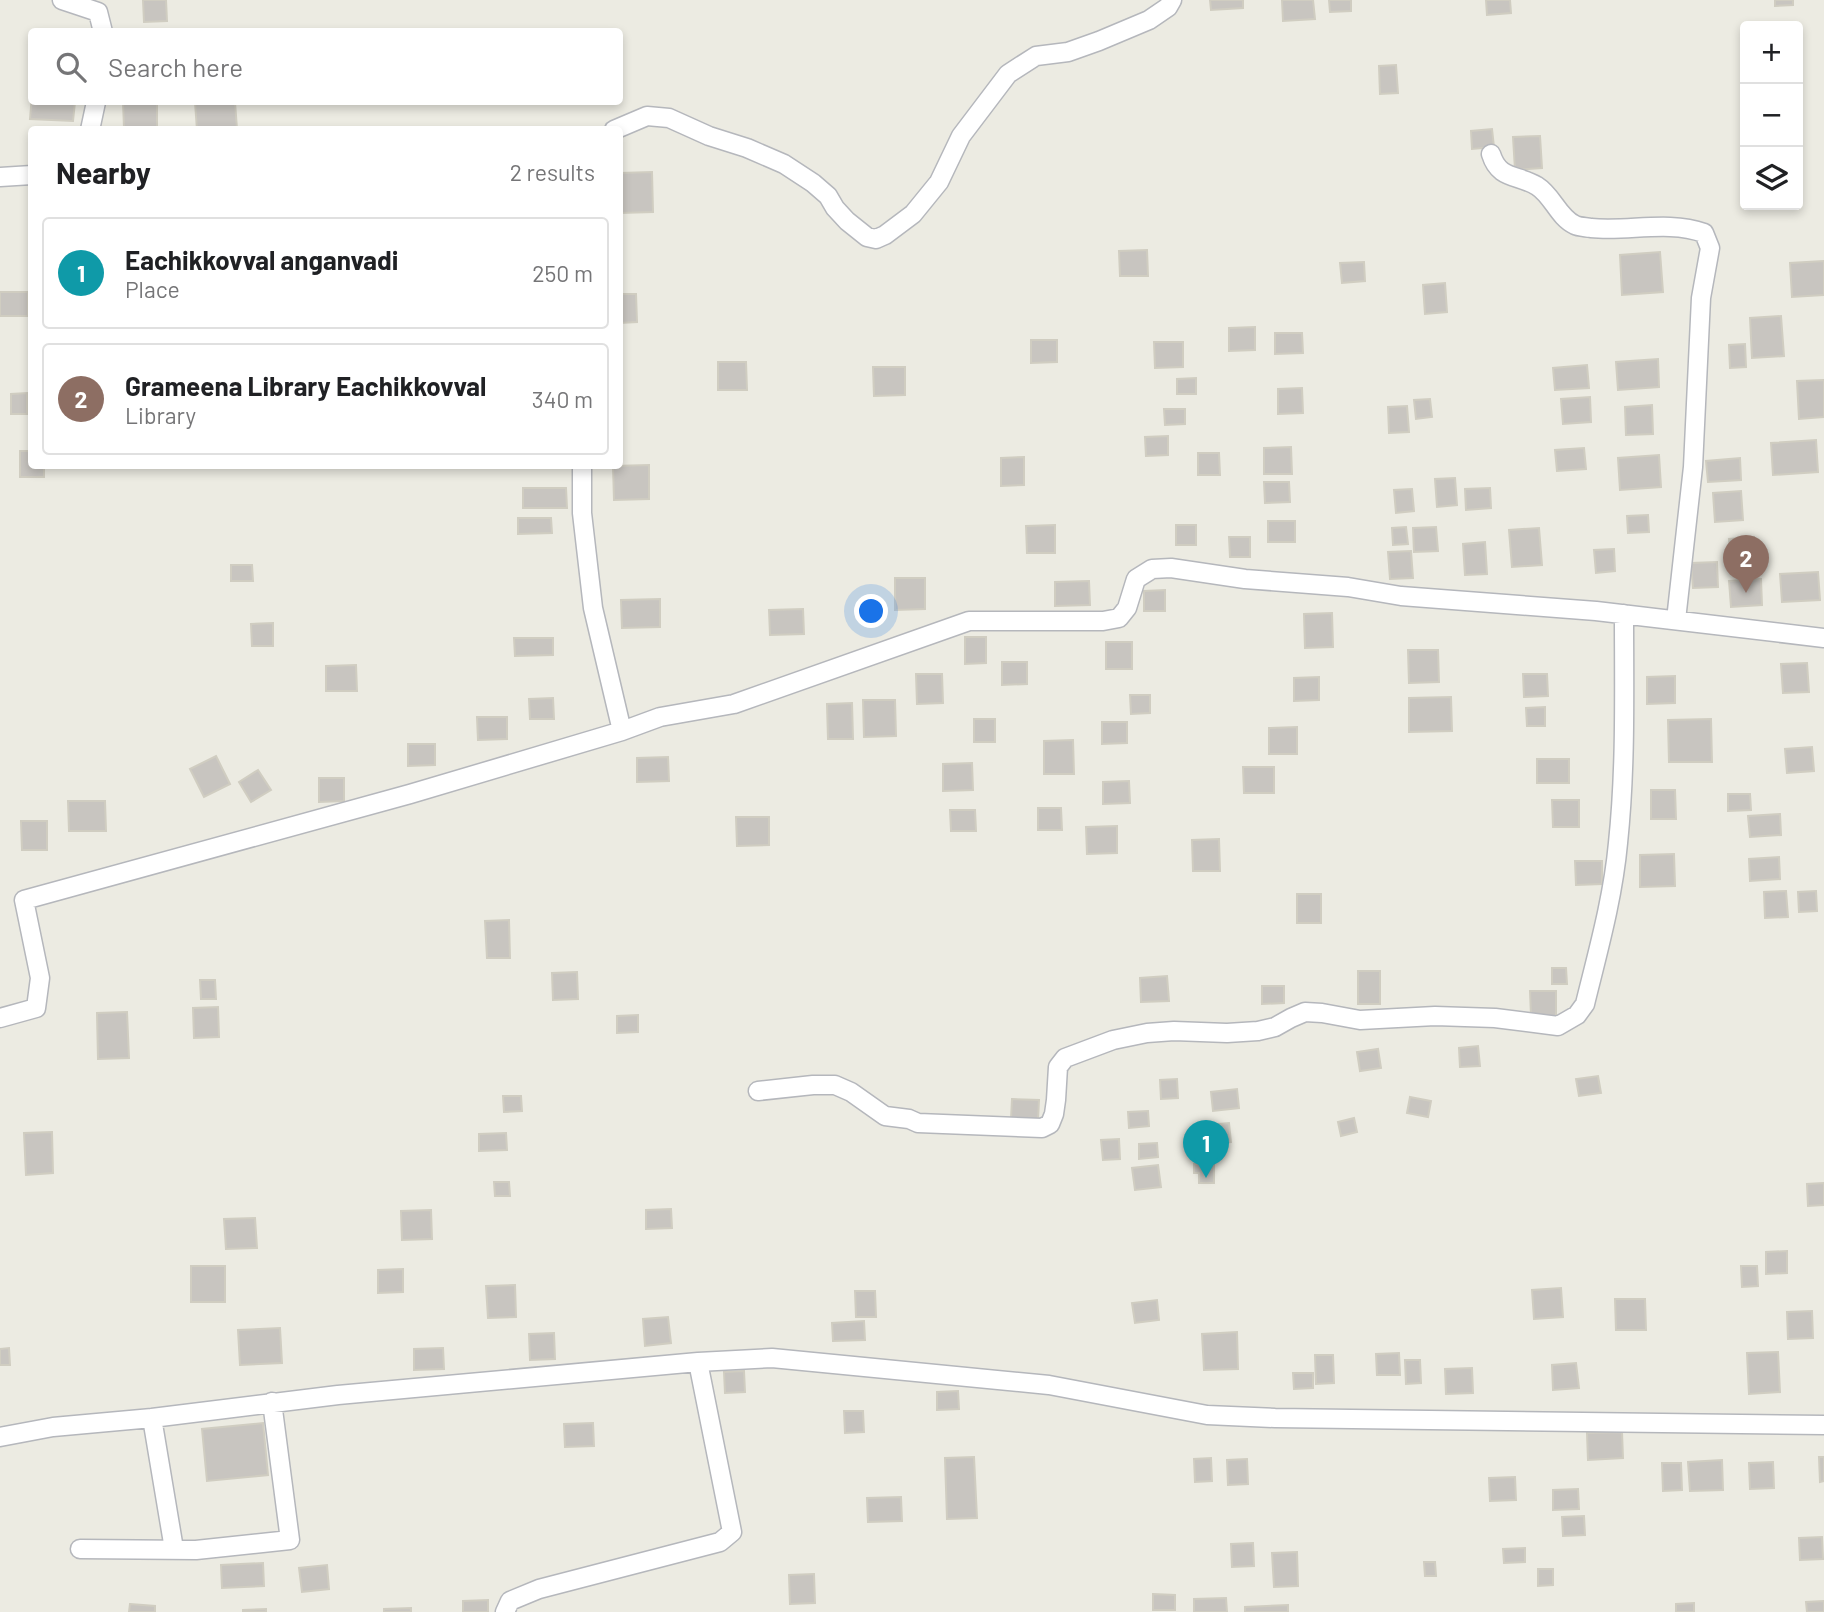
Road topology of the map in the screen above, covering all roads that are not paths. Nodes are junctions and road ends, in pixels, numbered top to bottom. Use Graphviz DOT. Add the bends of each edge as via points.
graph roads {
  1 [pos="62,0"];
  2 [pos="1172,0"];
  3 [pos="102,28"];
  4 [pos="95,105"];
  5 [pos="91,126"];
  6 [pos="623,126"];
  7 [pos="1491,154"];
  8 [pos="28,176"];
  9 [pos="0,177"];
  10 [pos="582,469"];
  11 [pos="1624,614"];
  12 [pos="1676,620"];
  13 [pos="1824,638"];
  14 [pos="622,731"];
  15 [pos="0,1018"];
  16 [pos="758,1091"];
  17 [pos="698,1362"];
  18 [pos="271,1402"];
  19 [pos="152,1418"];
  20 [pos="1824,1425"];
  21 [pos="0,1437"];
  22 [pos="80,1549"];
  23 [pos="174,1549"];
  24 [pos="505,1612"];
  1 -- 3 [label="street" via="98,12"];
  2 -- 6 [label="street" via="1149,20 1068,52 1036,56 1009,74 961,136 939,182 913,214 876,239 867,237 828,196 784,164 669,118 647,116"];
  4 -- 5 [label="street"];
  7 -- 12 [label="street" via="1494,166 1537,186 1576,226 1691,228 1704,233 1710,248 1701,298 1693,467"];
  8 -- 9 [label="street"];
  10 -- 14 [label="street" via="593,608"];
  11 -- 12 [label="street"];
  11 -- 14 [label="street" via="1152,569 1136,579 1119,618 970,621 734,704 660,717"];
  11 -- 16 [label="street" via="1624,759 1611,895 1586,1004 1558,1026 1435,1016 1360,1020 1305,1012 1258,1031 1147,1033 1065,1058 1058,1067 1054,1114 1042,1128 918,1123 885,1116 835,1085"];
  12 -- 13 [label="street"];
  14 -- 15 [label="street" via="24,900 40,978 36,1008"];
  17 -- 18 [label="street"];
  17 -- 20 [label="street" via="772,1358 1049,1385 1207,1415"];
  17 -- 24 [label="street" via="732,1532 720,1542 539,1589 510,1601"];
  18 -- 19 [label="street"];
  18 -- 23 [label="street" via="290,1540"];
  19 -- 21 [label="street"];
  19 -- 23 [label="street"];
  22 -- 23 [label="street"];
}
